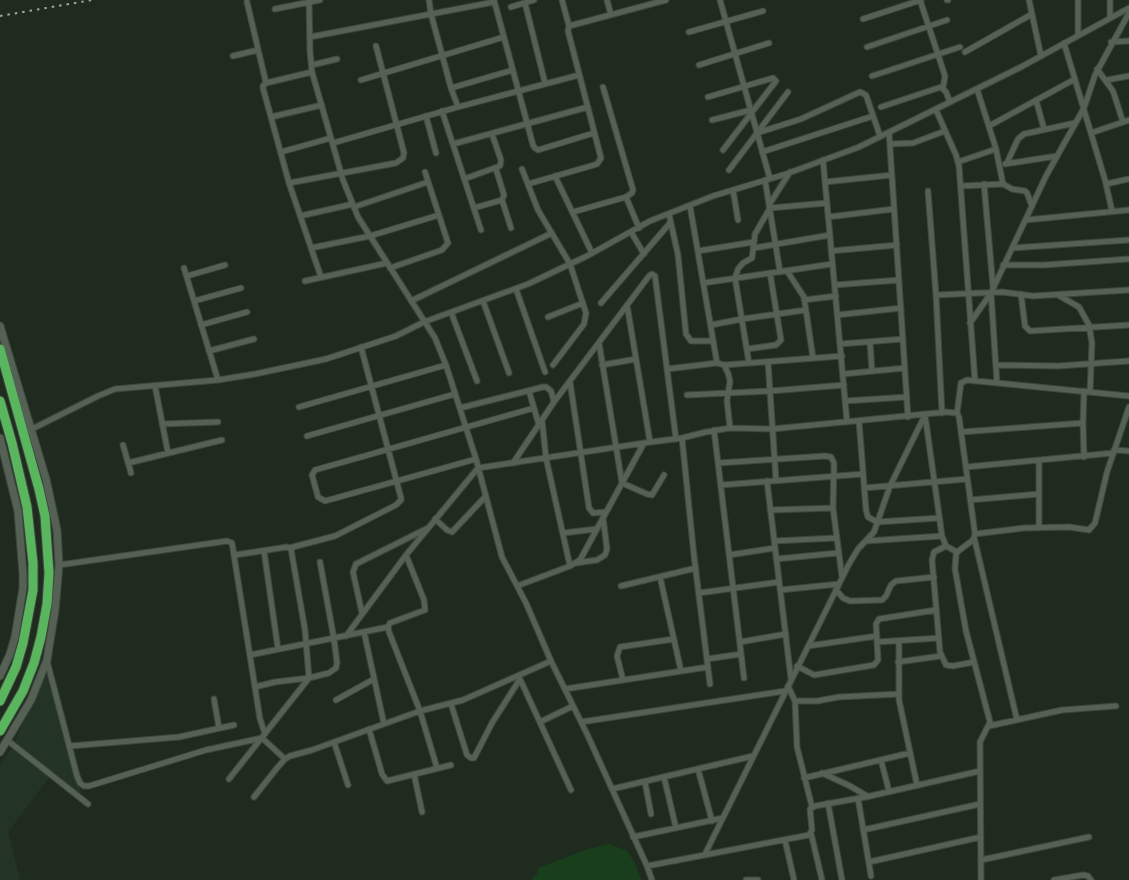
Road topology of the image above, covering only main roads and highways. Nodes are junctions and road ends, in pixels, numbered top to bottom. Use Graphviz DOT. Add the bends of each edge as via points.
graph roads {
  1 [pos="0,349"];
  2 [pos="0,401"];
  3 [pos="0,701"];
  4 [pos="0,731"];
  1 -- 4 [label="highway" via="45,516 49,573 47,604 34,663"];
  2 -- 3 [label="highway" via="28,507 33,590 16,668"];
}
